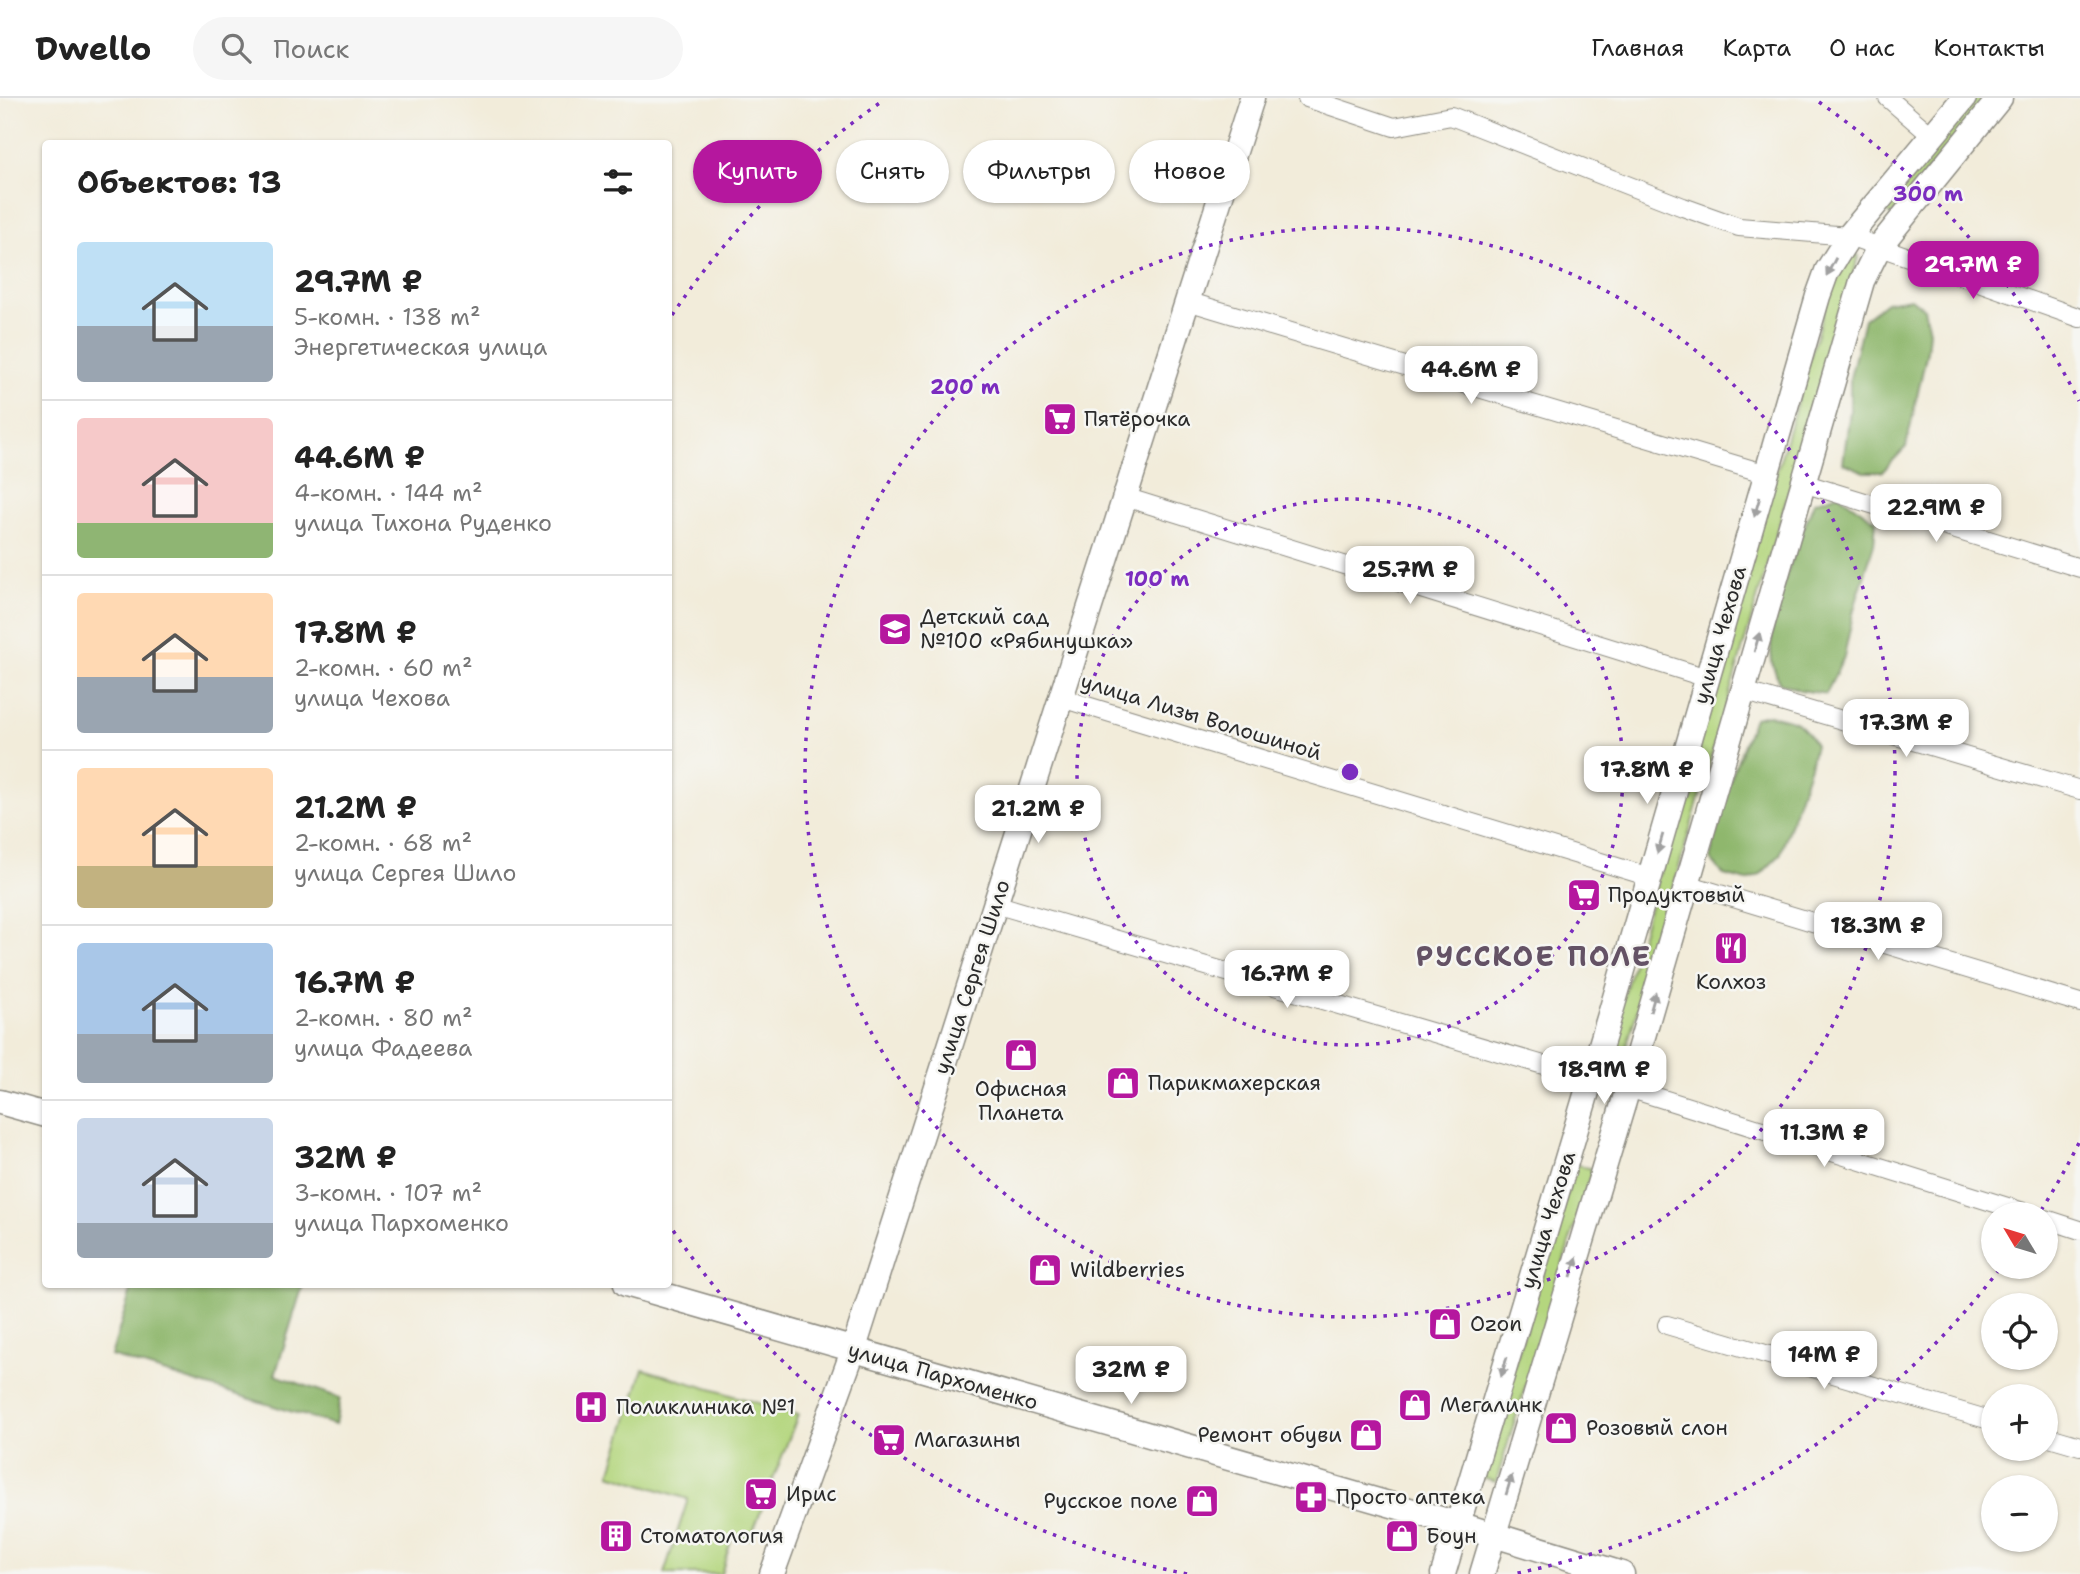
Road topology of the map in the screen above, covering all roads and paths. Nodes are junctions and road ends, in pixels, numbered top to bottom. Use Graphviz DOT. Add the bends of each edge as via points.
graph roads {
  1 [pos="1252,98"];
  2 [pos="1307,98"];
  3 [pos="1888,98"];
  4 [pos="1964,98"];
  5 [pos="2000,98"];
  6 [pos="1932,136"];
  7 [pos="1849,236"];
  8 [pos="1879,247"];
  9 [pos="1187,301"];
  10 [pos="2080,318"];
  11 [pos="1767,474"];
  12 [pos="1803,483"];
  13 [pos="1125,496"];
  14 [pos="2080,568"];
  15 [pos="1707,678"];
  16 [pos="1743,691"];
  17 [pos="1061,698"];
  18 [pos="2080,790"];
  19 [pos="1650,877"];
  20 [pos="1687,884"];
  21 [pos="995,904"];
  22 [pos="2080,1003"];
  23 [pos="1591,1079"];
  24 [pos="1628,1088"];
  25 [pos="0,1102"];
  26 [pos="42,1114"];
  27 [pos="1992,1202"];
  28 [pos="2058,1223"];
  29 [pos="2080,1230"];
  30 [pos="640,1288"];
  31 [pos="1667,1325"];
  32 [pos="853,1351"];
  33 [pos="1981,1417"];
  34 [pos="2058,1440"];
  35 [pos="2080,1446"];
  36 [pos="1458,1524"];
  37 [pos="1493,1535"];
  38 [pos="772,1574"];
  39 [pos="1443,1574"];
  40 [pos="1482,1574"];
  41 [pos="1622,1574"];
  1 -- 9 [label="main road, улица Сергея Шило"];
  2 -- 7 [label="street" via="1394,127 1451,116 1739,227"];
  3 -- 6 [label="street"];
  4 -- 6 [label="main road, улица Чехова"];
  5 -- 8 [label="main road, улица Чехова"];
  6 -- 7 [label="main road, улица Чехова"];
  7 -- 8 [label="street"];
  7 -- 11 [label="main road, улица Чехова, one-way" via="1818,296"];
  8 -- 10 [label="street"];
  8 -- 12 [label="main road, улица Чехова" via="1862,281"];
  9 -- 11 [label="street"];
  9 -- 13 [label="main road, улица Сергея Шило"];
  11 -- 15 [label="main road, улица Чехова, one-way"];
  12 -- 14 [label="street"];
  16 -- 12 [label="main road, улица Чехова, one-way"];
  13 -- 15 [label="street"];
  13 -- 17 [label="main road, улица Сергея Шило"];
  15 -- 19 [label="main road, улица Чехова, one-way"];
  16 -- 18 [label="street"];
  16 -- 20 [label="main road, улица Чехова"];
  17 -- 19 [label="street, улица Лизы Волошиной"];
  17 -- 21 [label="main road, улица Сергея Шило"];
  19 -- 23 [label="main road, улица Чехова"];
  20 -- 22 [label="street"];
  24 -- 20 [label="main road, улица Чехова, one-way"];
  21 -- 23 [label="street"];
  21 -- 32 [label="main road, улица Сергея Шило"];
  23 -- 24 [label="main road"];
  23 -- 36 [label="main road, улица Чехова, one-way"];
  24 -- 27 [label="street"];
  37 -- 24 [label="main road, улица Чехова, one-way"];
  25 -- 26 [label="main road"];
  28 -- 29 [label="street"];
  30 -- 32 [label="main road, улица Пархоменко"];
  31 -- 33 [label="street"];
  32 -- 36 [label="main road, улица Пархоменко"];
  32 -- 38 [label="main road, улица Сергея Шило"];
  34 -- 35 [label="street"];
  36 -- 37 [label="main road, улица Пархоменко"];
  36 -- 39 [label="main road, улица Чехова"];
  37 -- 40 [label="main road, улица Чехова"];
  37 -- 41 [label="main road, улица Пархоменко"];
}
